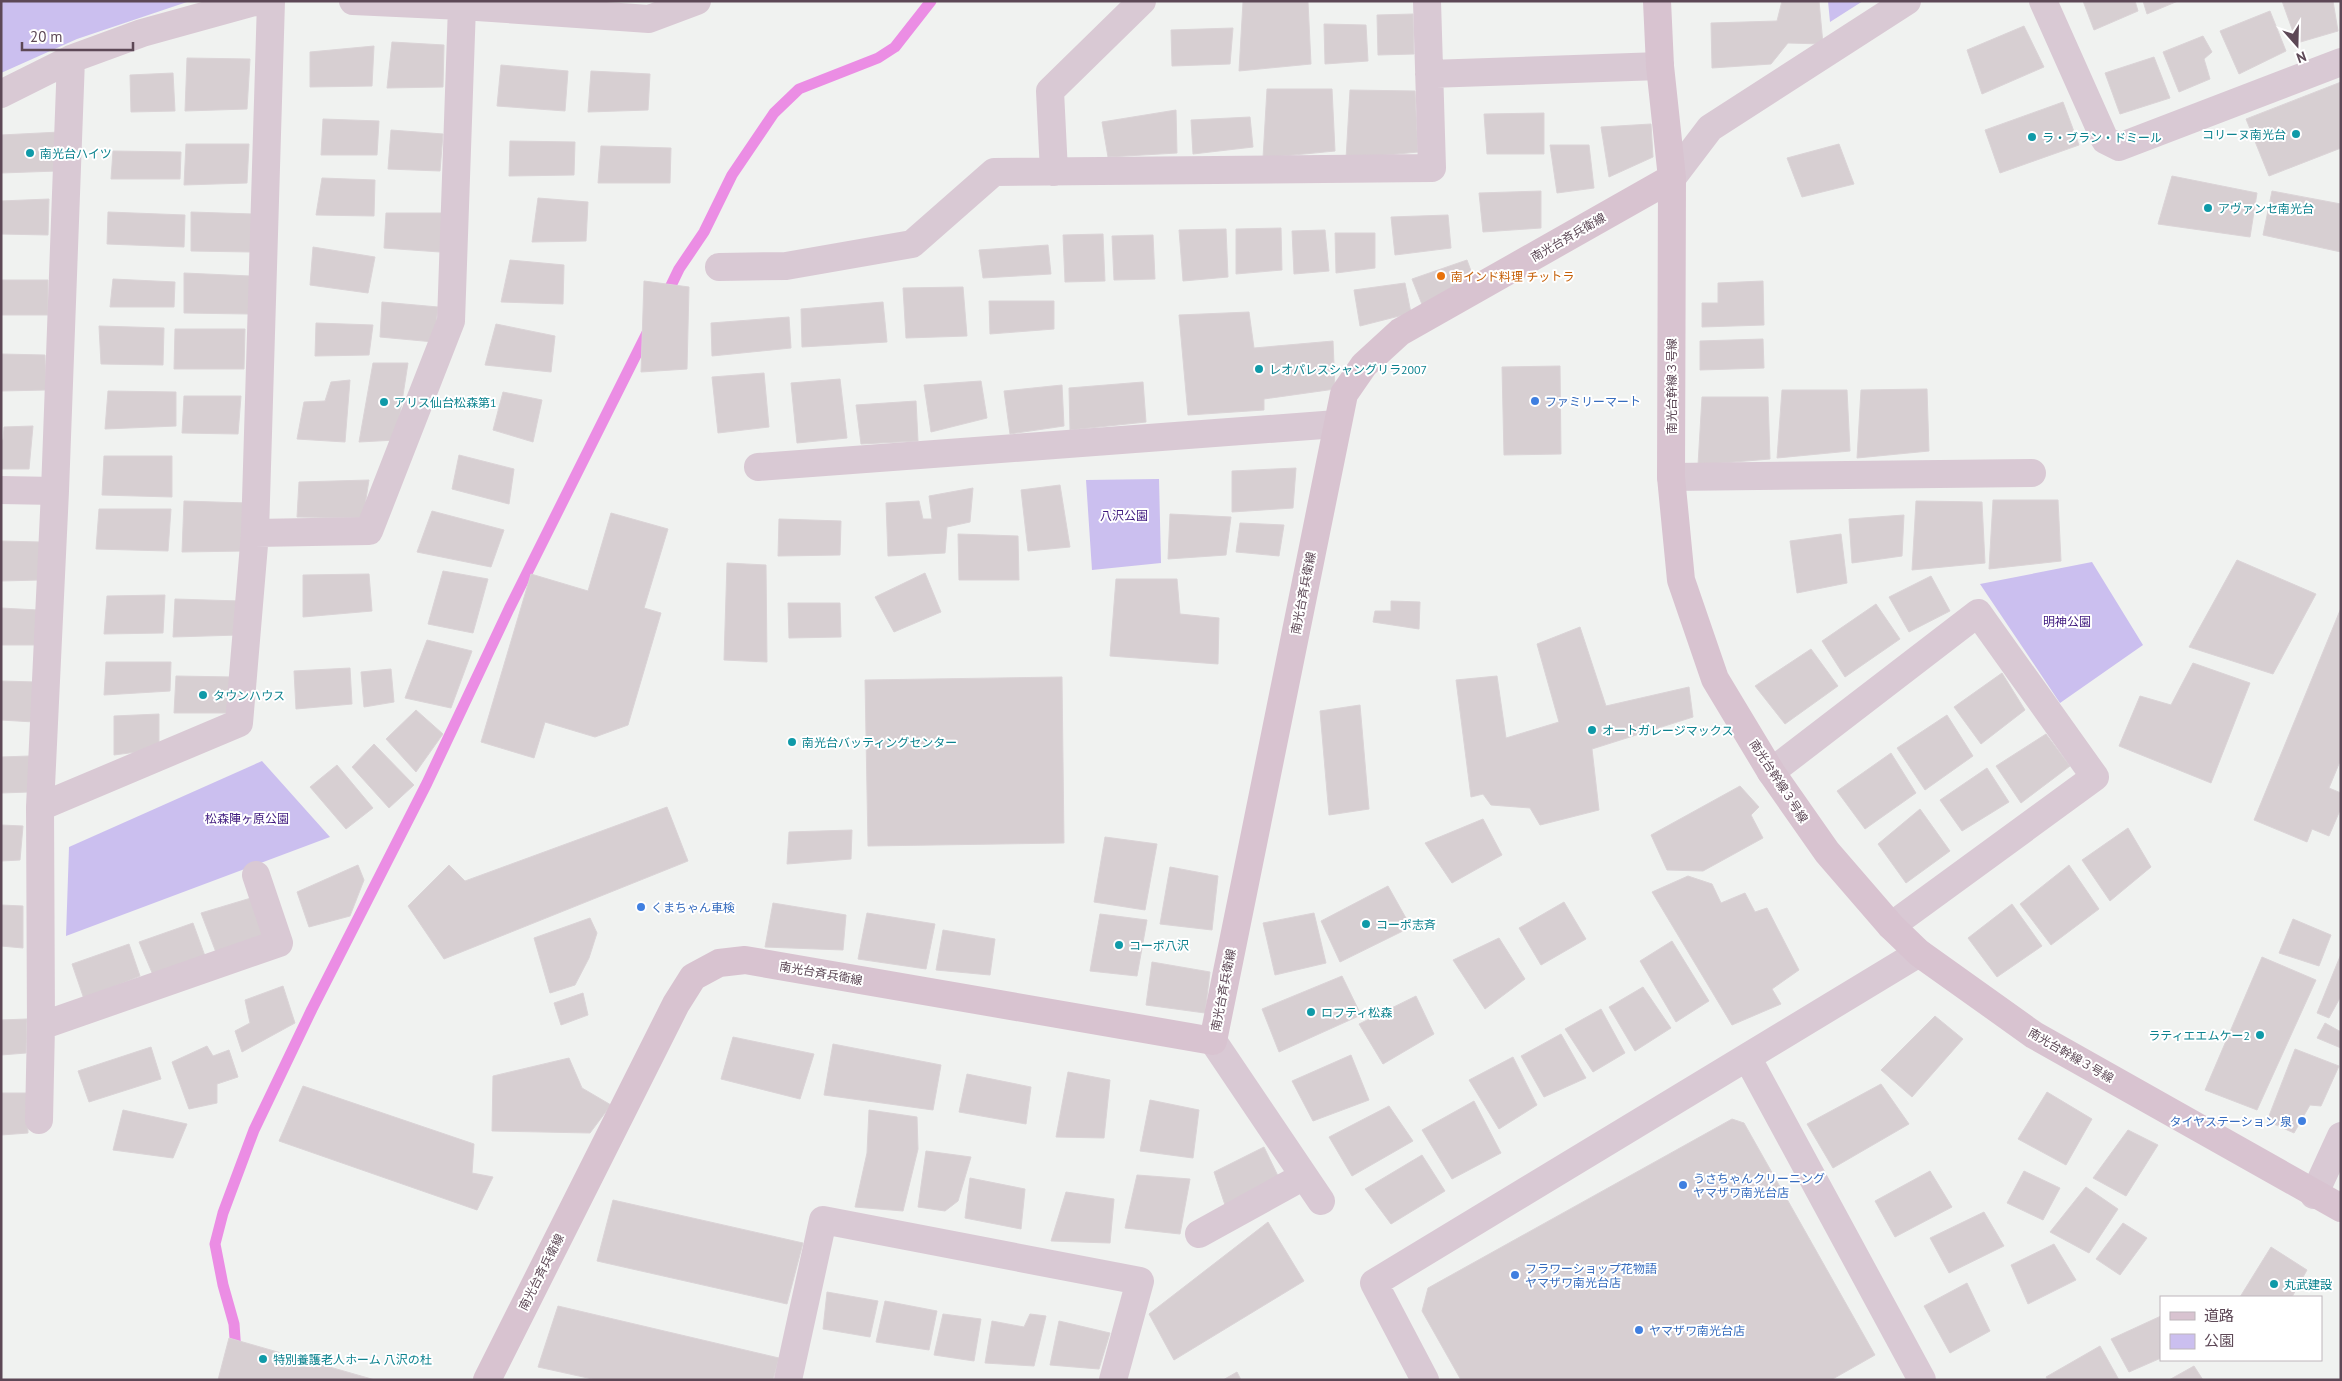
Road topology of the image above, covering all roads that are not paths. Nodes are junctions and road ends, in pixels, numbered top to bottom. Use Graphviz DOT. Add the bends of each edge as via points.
graph roads {
  1 [pos="258,1"];
  2 [pos="270,1"];
  3 [pos="353,1"];
  4 [pos="697,1"];
  5 [pos="1142,1"];
  6 [pos="1427,1"];
  7 [pos="1657,1"];
  8 [pos="1907,1"];
  9 [pos="2044,1"];
  10 [pos="462,6"];
  11 [pos="71,59"];
  12 [pos="2341,62"];
  13 [pos="1660,66"];
  14 [pos="1429,74"];
  15 [pos="1,94"];
  16 [pos="1054,172"];
  17 [pos="1672,178"];
  18 [pos="719,267"];
  19 [pos="1338,424"];
  20 [pos="758,467"];
  21 [pos="2032,474"];
  22 [pos="1671,477"];
  23 [pos="1,490"];
  24 [pos="55,491"];
  25 [pos="255,533"];
  26 [pos="1771,772"];
  27 [pos="40,807"];
  28 [pos="256,876"];
  29 [pos="1891,926"];
  30 [pos="1919,952"];
  31 [pos="42,1026"];
  32 [pos="1213,1041"];
  33 [pos="1747,1057"];
  34 [pos="39,1120"];
  35 [pos="2341,1136"];
  36 [pos="1304,1176"];
  37 [pos="2314,1195"];
  38 [pos="1321,1201"];
  39 [pos="2341,1208"];
  40 [pos="1199,1234"];
  41 [pos="487,1380"];
  42 [pos="788,1380"];
  43 [pos="1113,1380"];
  44 [pos="1425,1380"];
  45 [pos="1922,1380"];
  1 -- 11 [label="street" via="142,33"];
  2 -- 25 [label="street"];
  3 -- 10 [label="street"];
  4 -- 10 [label="street" via="649,19"];
  5 -- 16 [label="street" via="1050,90"];
  6 -- 14 [label="street"];
  7 -- 13 [label="street, 南光台幹線３号線"];
  8 -- 17 [label="street" via="1710,128"];
  9 -- 12 [label="street" via="2105,140 2119,147"];
  10 -- 25 [label="street" via="451,321 448,330 369,531"];
  11 -- 15 [label="street"];
  11 -- 24 [label="street"];
  13 -- 14 [label="street"];
  13 -- 17 [label="street, 南光台幹線３号線"];
  14 -- 16 [label="street" via="1432,168"];
  16 -- 18 [label="street" via="994,172 912,244 786,266"];
  17 -- 19 [label="street, 南光台斉兵衛線" via="1400,332 1364,365 1344,394"];
  17 -- 22 [label="street, 南光台幹線３号線"];
  19 -- 20 [label="street"];
  19 -- 32 [label="street, 南光台斉兵衛線"];
  21 -- 22 [label="street"];
  22 -- 26 [label="street, 南光台幹線３号線" via="1681,580 1715,679"];
  23 -- 24 [label="street"];
  24 -- 27 [label="street"];
  25 -- 27 [label="street" via="239,723"];
  26 -- 29 [label="street, 南光台幹線３号線" via="1827,852"];
  26 -- 29 [label="street" via="1978,613 2095,777"];
  27 -- 31 [label="street"];
  28 -- 31 [label="street" via="279,943"];
  29 -- 30 [label="street, 南光台幹線３号線"];
  30 -- 33 [label="street"];
  30 -- 37 [label="street, 南光台幹線３号線" via="2034,1035"];
  31 -- 34 [label="street"];
  32 -- 36 [label="street"];
  32 -- 41 [label="street, 南光台斉兵衛線" via="745,960 719,963 693,977 676,1004"];
  33 -- 44 [label="street" via="1374,1283"];
  33 -- 45 [label="street"];
  35 -- 37 [label="street"];
  36 -- 38 [label="street"];
  36 -- 40 [label="street"];
  37 -- 39 [label="street, 南光台幹線３号線"];
  42 -- 43 [label="street" via="823,1220 1140,1282"];
}
